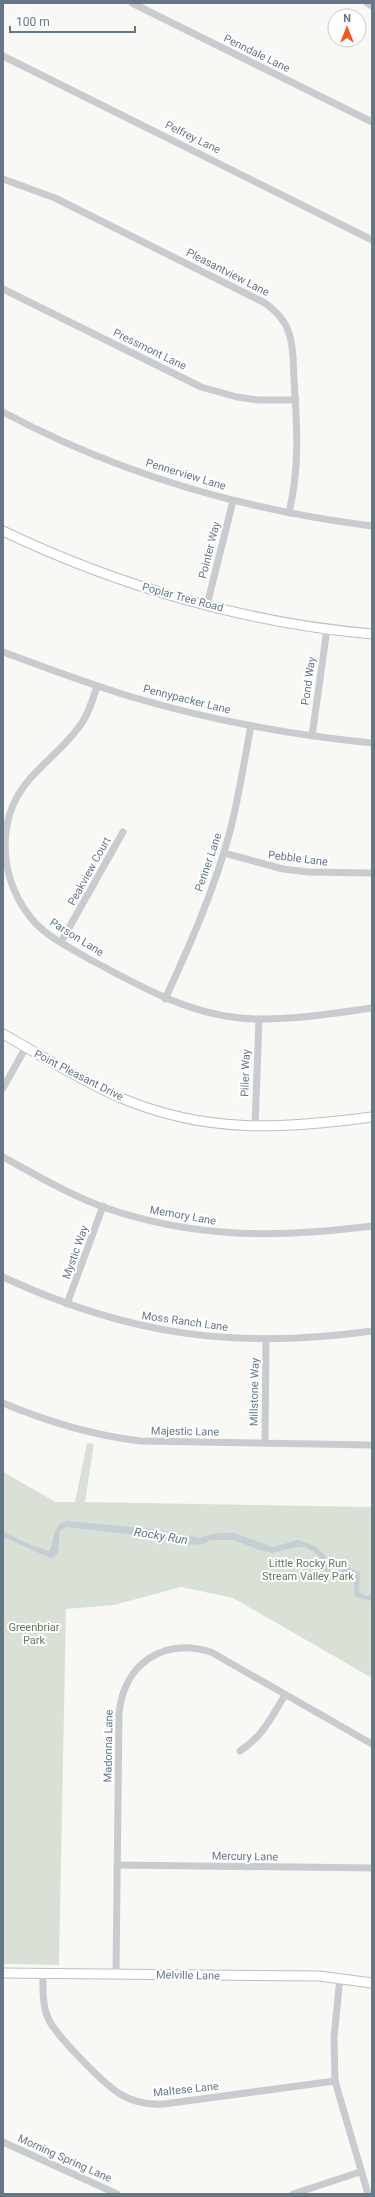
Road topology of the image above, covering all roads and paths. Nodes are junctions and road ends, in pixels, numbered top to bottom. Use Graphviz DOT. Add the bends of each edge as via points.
graph roads {
  1 [pos="132,3"];
  2 [pos="367,3"];
  3 [pos="372,6"];
  4 [pos="3,56"];
  5 [pos="372,122"];
  6 [pos="3,179"];
  7 [pos="372,240"];
  8 [pos="3,289"];
  9 [pos="296,400"];
  10 [pos="3,412"];
  11 [pos="233,500"];
  12 [pos="289,513"];
  13 [pos="372,526"];
  14 [pos="3,531"];
  15 [pos="207,605"];
  16 [pos="327,629"];
  17 [pos="372,634"];
  18 [pos="3,652"];
  19 [pos="97,686"];
  20 [pos="251,726"];
  21 [pos="312,736"];
  22 [pos="372,743"];
  23 [pos="123,832"];
  24 [pos="224,853"];
  25 [pos="5,862"];
  26 [pos="372,873"];
  27 [pos="61,942"];
  28 [pos="166,999"];
  29 [pos="372,1008"];
  30 [pos="258,1019"];
  31 [pos="3,1034"];
  32 [pos="26,1047"];
  33 [pos="3,1088"];
  34 [pos="372,1117"];
  35 [pos="254,1127"];
  36 [pos="3,1157"];
  37 [pos="103,1206"];
  38 [pos="372,1226"];
  39 [pos="3,1277"];
  40 [pos="67,1304"];
  41 [pos="372,1331"];
  42 [pos="266,1340"];
  43 [pos="3,1403"];
  44 [pos="265,1443"];
  45 [pos="372,1445"];
  46 [pos="285,1695"];
  47 [pos="372,1744"];
  48 [pos="240,1751"];
  49 [pos="117,1865"];
  50 [pos="372,1868"];
  51 [pos="3,1973"];
  52 [pos="43,1973"];
  53 [pos="116,1974"];
  54 [pos="340,1978"];
  55 [pos="372,1982"];
  56 [pos="335,2080"];
  57 [pos="3,2142"];
  58 [pos="360,2172"];
  59 [pos="117,2194"];
  60 [pos="293,2194"];
  61 [pos="368,2194"];
  1 -- 5 [label="street, Penndale Lane"];
  2 -- 3 [label="street"];
  4 -- 7 [label="street, Pelfrey Lane"];
  6 -- 9 [label="street, Pleasantview Lane" via="55,198 265,303 280,316 290,334"];
  8 -- 9 [label="street, Pressmont Lane" via="201,387 237,398"];
  9 -- 12 [label="street, Pleasantview Lane" via="298,459"];
  10 -- 11 [label="street, Pennerview Lane" via="102,458"];
  11 -- 12 [label="street, Pennerview Lane"];
  11 -- 15 [label="street, Pointer Way"];
  12 -- 13 [label="street, Pennerview Lane"];
  14 -- 15 [label="street, Poplar Tree Road" via="127,582"];
  15 -- 16 [label="street, Poplar Tree Road"];
  16 -- 17 [label="street, Poplar Tree Road"];
  16 -- 21 [label="street, Pond Way"];
  18 -- 19 [label="street, Pennypacker Lane"];
  19 -- 20 [label="street, Pennypacker Lane" via="176,709"];
  19 -- 25 [label="street, Parson Lane" via="80,726 34,773 16,798 7,825"];
  20 -- 21 [label="street, Pennypacker Lane"];
  20 -- 24 [label="street, Penner Lane"];
  21 -- 22 [label="street, Pennypacker Lane"];
  23 -- 27 [label="street, Peakview Court"];
  24 -- 26 [label="street, Pebble Lane" via="283,869 322,873"];
  24 -- 28 [label="street, Penner Lane"];
  25 -- 27 [label="street, Parson Lane" via="12,885 24,909 43,930"];
  27 -- 28 [label="street, Parson Lane"];
  28 -- 30 [label="street, Parson Lane" via="215,1014"];
  29 -- 30 [label="street, Parson Lane" via="314,1016"];
  30 -- 35 [label="street, Piller Way"];
  31 -- 32 [label="street, Point Pleasant Drive"];
  32 -- 33 [label="street"];
  32 -- 35 [label="street, Point Pleasant Drive" via="97,1087 146,1107 201,1122"];
  34 -- 35 [label="street, Point Pleasant Drive" via="299,1126"];
  36 -- 37 [label="street, Memory Lane" via="54,1185"];
  37 -- 38 [label="street, Memory Lane" via="174,1226 246,1234 319,1233"];
  37 -- 40 [label="street, Mystic Way"];
  39 -- 40 [label="street, Moss Ranch Lane"];
  40 -- 42 [label="street, Moss Ranch Lane" via="163,1330 214,1337"];
  41 -- 42 [label="street, Moss Ranch Lane"];
  42 -- 44 [label="street, Millstone Way"];
  43 -- 44 [label="street, Majestic Lane" via="59,1425 107,1437 140,1441"];
  44 -- 45 [label="street, Majestic Lane"];
  46 -- 47 [label="street, Madonna Lane"];
  46 -- 48 [label="street" via="262,1734"];
  46 -- 49 [label="street, Madonna Lane" via="210,1652 200,1649 181,1648 162,1652 149,1658 134,1671 124,1688 119,1713"];
  49 -- 50 [label="street, Mercury Lane"];
  49 -- 53 [label="street, Madonna Lane"];
  51 -- 52 [label="street, Melville Lane"];
  52 -- 53 [label="street, Melville Lane"];
  52 -- 56 [label="street, Maltese Lane" via="45,2009 53,2026 110,2086 133,2100 147,2104 164,2104"];
  53 -- 54 [label="street, Melville Lane"];
  54 -- 55 [label="street, Melville Lane"];
  54 -- 56 [label="street" via="334,2037"];
  56 -- 58 [label="street"];
  57 -- 59 [label="street, Morning Spring Lane"];
  58 -- 60 [label="street"];
  58 -- 61 [label="street"];
}
